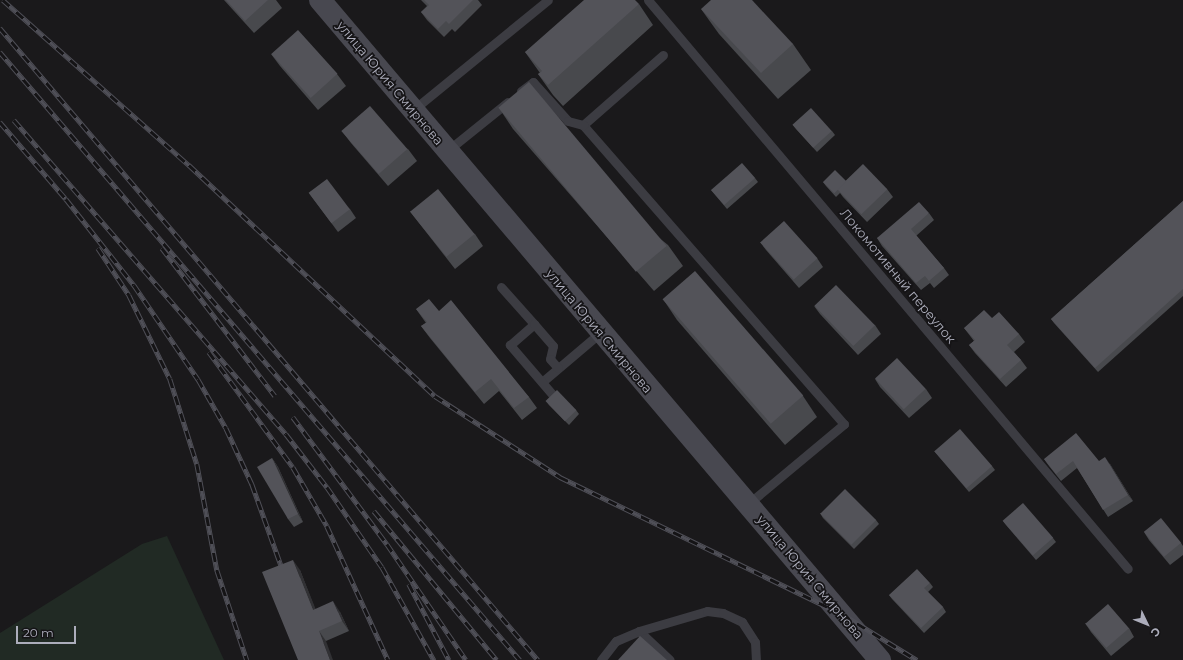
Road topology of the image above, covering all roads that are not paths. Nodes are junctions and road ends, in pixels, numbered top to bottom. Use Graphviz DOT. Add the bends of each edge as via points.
graph roads {
  1 [pos="320,0"];
  2 [pos="548,0"];
  3 [pos="648,0"];
  4 [pos="663,55"];
  5 [pos="413,110"];
  6 [pos="583,125"];
  7 [pos="447,150"];
  8 [pos="501,287"];
  9 [pos="534,324"];
  10 [pos="601,332"];
  11 [pos="558,368"];
  12 [pos="542,382"];
  13 [pos="552,394"];
  14 [pos="748,504"];
  15 [pos="1128,569"];
  16 [pos="639,631"];
  17 [pos="601,660"];
  18 [pos="670,660"];
  19 [pos="756,660"];
  20 [pos="880,660"];
  1 -- 5 [label="main road, улица Юрия Смирнова"];
  2 -- 5 [label="lane"];
  3 -- 15 [label="lane, Локомотивный переулок"];
  4 -- 6 [label="lane"];
  5 -- 7 [label="main road, улица Юрия Смирнова"];
  6 -- 7 [label="lane" via="568,121 533,82"];
  6 -- 14 [label="lane" via="844,424"];
  7 -- 10 [label="main road, улица Юрия Смирнова"];
  8 -- 9 [label="lane"];
  9 -- 11 [label="lane" via="553,346 550,359"];
  9 -- 12 [label="lane" via="510,345"];
  10 -- 11 [label="lane"];
  10 -- 14 [label="main road, улица Юрия Смирнова"];
  11 -- 12 [label="lane"];
  12 -- 13 [label="lane"];
  14 -- 20 [label="main road, улица Юрия Смирнова"];
  16 -- 17 [label="lane" via="616,641"];
  16 -- 18 [label="lane"];
  16 -- 19 [label="lane" via="707,611 723,613 742,622 755,642"];
}
